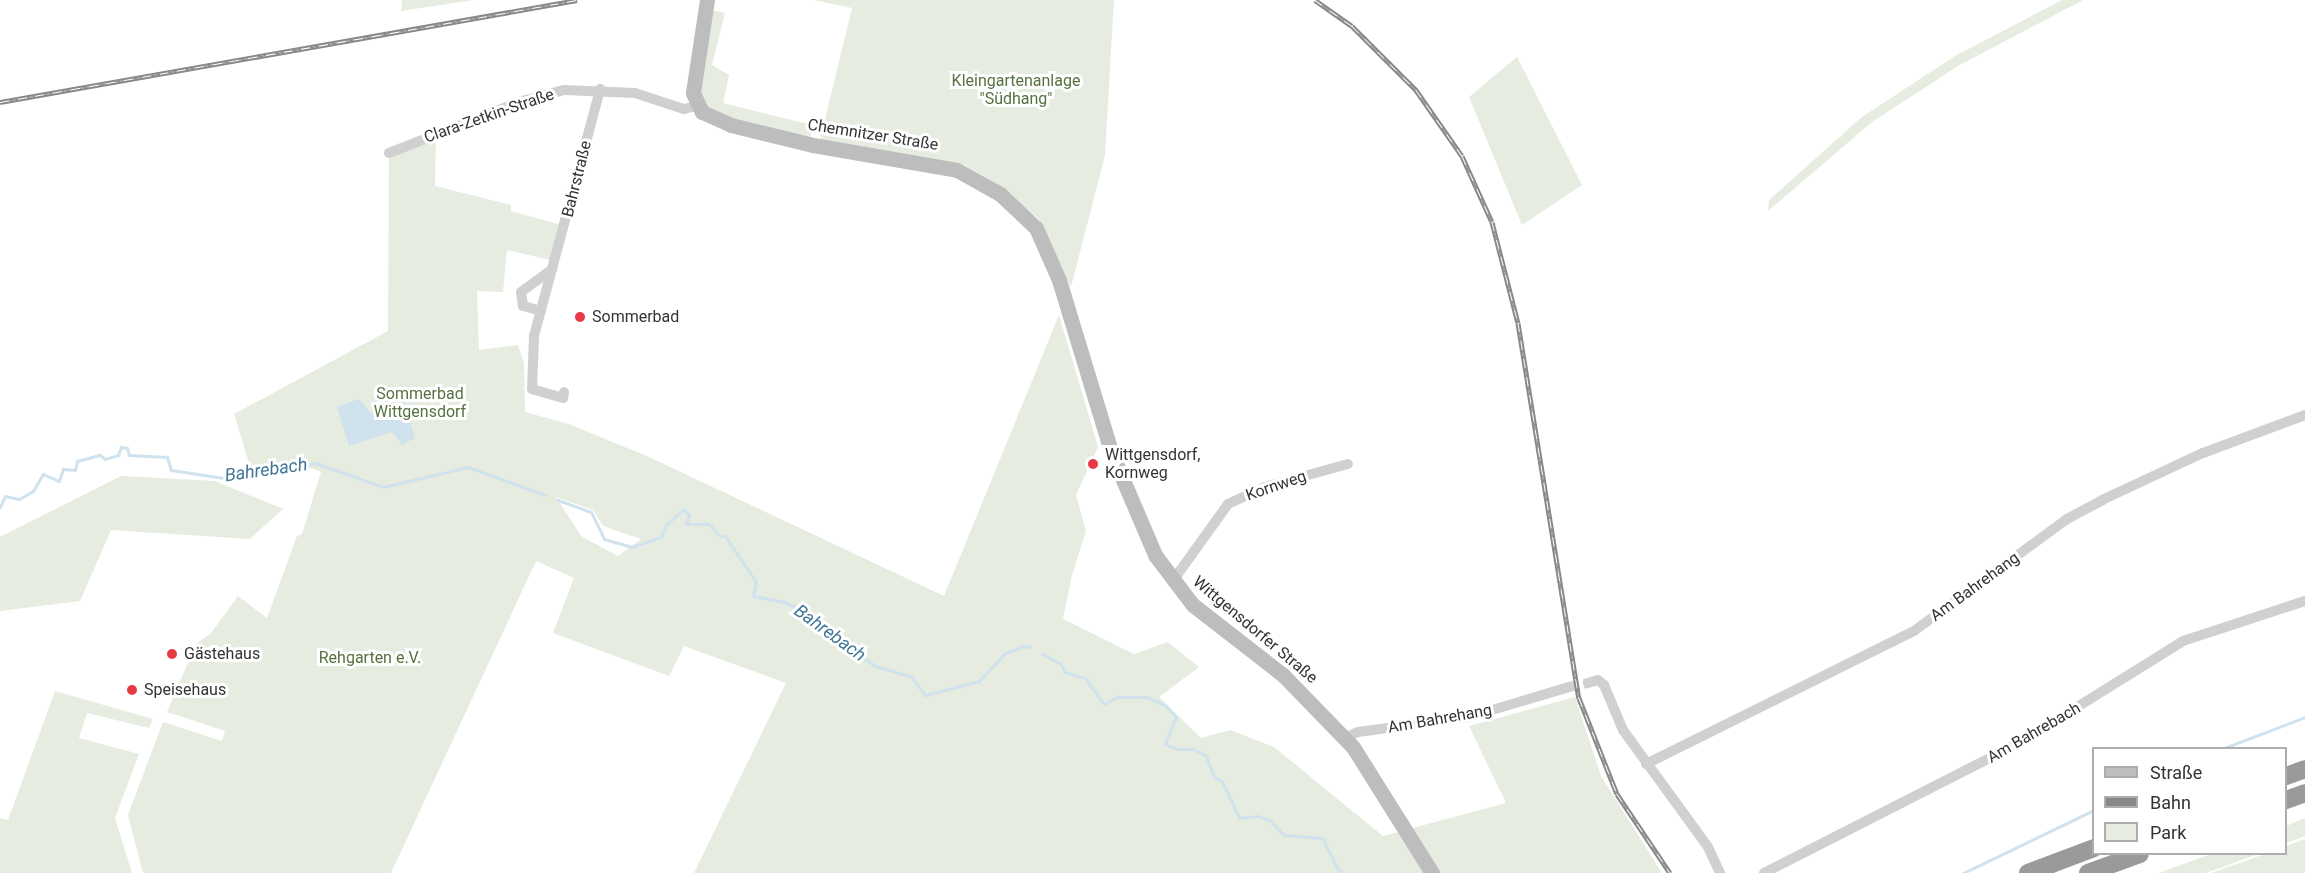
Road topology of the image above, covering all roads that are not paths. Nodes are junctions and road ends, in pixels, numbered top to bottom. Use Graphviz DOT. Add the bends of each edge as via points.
graph roads {
  1 [pos="707,0"];
  2 [pos="600,89"];
  3 [pos="696,106"];
  4 [pos="389,153"];
  5 [pos="553,269"];
  6 [pos="541,311"];
  7 [pos="564,392"];
  8 [pos="2305,415"];
  9 [pos="1348,465"];
  10 [pos="1128,494"];
  11 [pos="1173,582"];
  12 [pos="2305,601"];
  13 [pos="1588,683"];
  14 [pos="1569,687"];
  15 [pos="1345,738"];
  16 [pos="1646,764"];
  17 [pos="2305,769"];
  18 [pos="2287,776"];
  19 [pos="2305,793"];
  20 [pos="2287,800"];
  21 [pos="2092,849"];
  22 [pos="2137,855"];
  23 [pos="1432,873"];
  24 [pos="1720,873"];
  25 [pos="1764,873"];
  26 [pos="2028,873"];
  27 [pos="2088,873"];
  1 -- 3 [label="street" via="693,93"];
  2 -- 3 [label="street, Clara-Zetkin-Straße" via="635,93 684,109"];
  2 -- 4 [label="street, Clara-Zetkin-Straße" via="564,90 522,101"];
  2 -- 5 [label="street, Bahrstraße"];
  3 -- 10 [label="street, Chemnitzer Straße" via="713,119 769,135 957,170 1000,194 1022,213 1047,246 1089,389"];
  5 -- 6 [label="street, Bahrstraße"];
  5 -- 6 [label="street" via="521,292 523,306"];
  6 -- 7 [label="street, Bahrstraße" via="533,351 532,388 563,398"];
  8 -- 16 [label="street, Am Bahrehang" via="2203,453 2102,500 2067,519 1914,631"];
  9 -- 11 [label="street, Kornweg" via="1265,487 1228,504"];
  10 -- 11 [label="street, Wittgensdorfer Straße" via="1155,555"];
  11 -- 15 [label="street, Wittgensdorfer Straße" via="1193,605 1307,697"];
  12 -- 25 [label="street, Am Bahrebach" via="2183,641 2021,742"];
  13 -- 16 [label="street" via="1598,680 1604,685 1623,730"];
  14 -- 15 [label="street, Am Bahrehang" via="1469,717 1358,732"];
  15 -- 23 [label="street, Wittgensdorfer Straße"];
  16 -- 24 [label="street" via="1708,847"];
  17 -- 18 [label="highway"];
  19 -- 20 [label="highway"];
  21 -- 26 [label="highway"];
  22 -- 27 [label="highway"];
}
